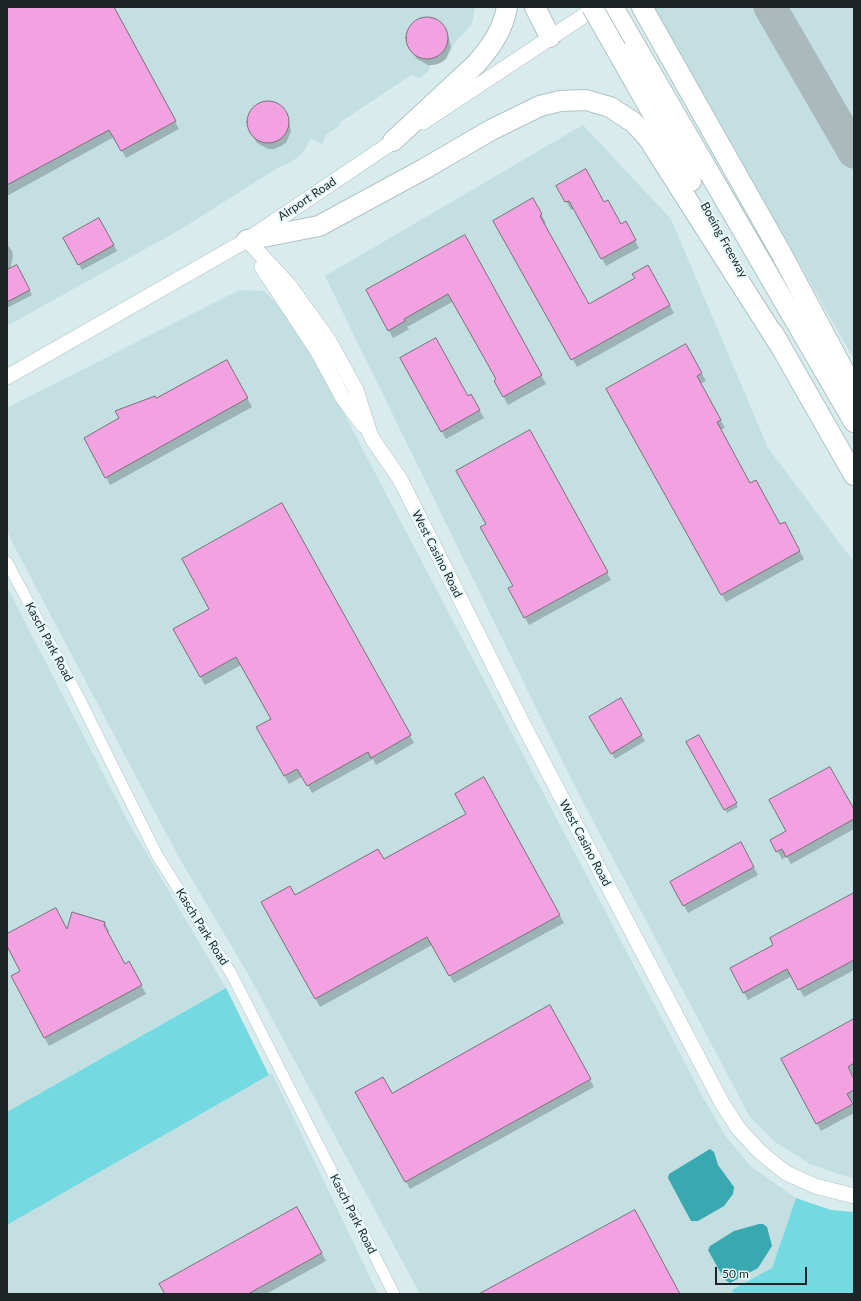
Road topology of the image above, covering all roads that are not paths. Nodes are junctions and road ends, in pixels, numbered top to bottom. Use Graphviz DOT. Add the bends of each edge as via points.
graph roads {
  1 [pos="507,7"];
  2 [pos="535,7"];
  3 [pos="592,7"];
  4 [pos="597,7"];
  5 [pos="614,7"];
  6 [pos="642,7"];
  7 [pos="550,38"];
  8 [pos="624,44"];
  9 [pos="393,141"];
  10 [pos="247,240"];
  11 [pos="778,344"];
  12 [pos="7,377"];
  13 [pos="854,390"];
  14 [pos="854,422"];
  15 [pos="854,475"];
  16 [pos="7,562"];
  17 [pos="854,1196"];
  18 [pos="394,1294"];
  1 -- 9 [label="highway" via="502,27 488,51"];
  2 -- 7 [label="highway"];
  3 -- 8 [label="highway, Boeing Freeway, bridge"];
  4 -- 7 [label="street, Airport Road"];
  5 -- 8 [label="highway, Boeing Freeway"];
  6 -- 13 [label="highway" via="781,253"];
  7 -- 9 [label="street, Airport Road"];
  8 -- 11 [label="highway, Boeing Freeway"];
  8 -- 14 [label="highway, Boeing Freeway"];
  9 -- 10 [label="street, Airport Road"];
  10 -- 11 [label="highway" via="319,226 491,130 540,106 560,101 586,100 610,107 633,122 648,138"];
  10 -- 12 [label="street, Airport Road"];
  10 -- 17 [label="street, West Casino Road" via="256,259 318,350 343,398 400,479 524,726 722,1103 738,1128 760,1152 786,1173 815,1186"];
  11 -- 15 [label="highway, Boeing Freeway"];
  16 -- 18 [label="street, Kasch Park Road" via="78,696 157,855 232,975"];
}
